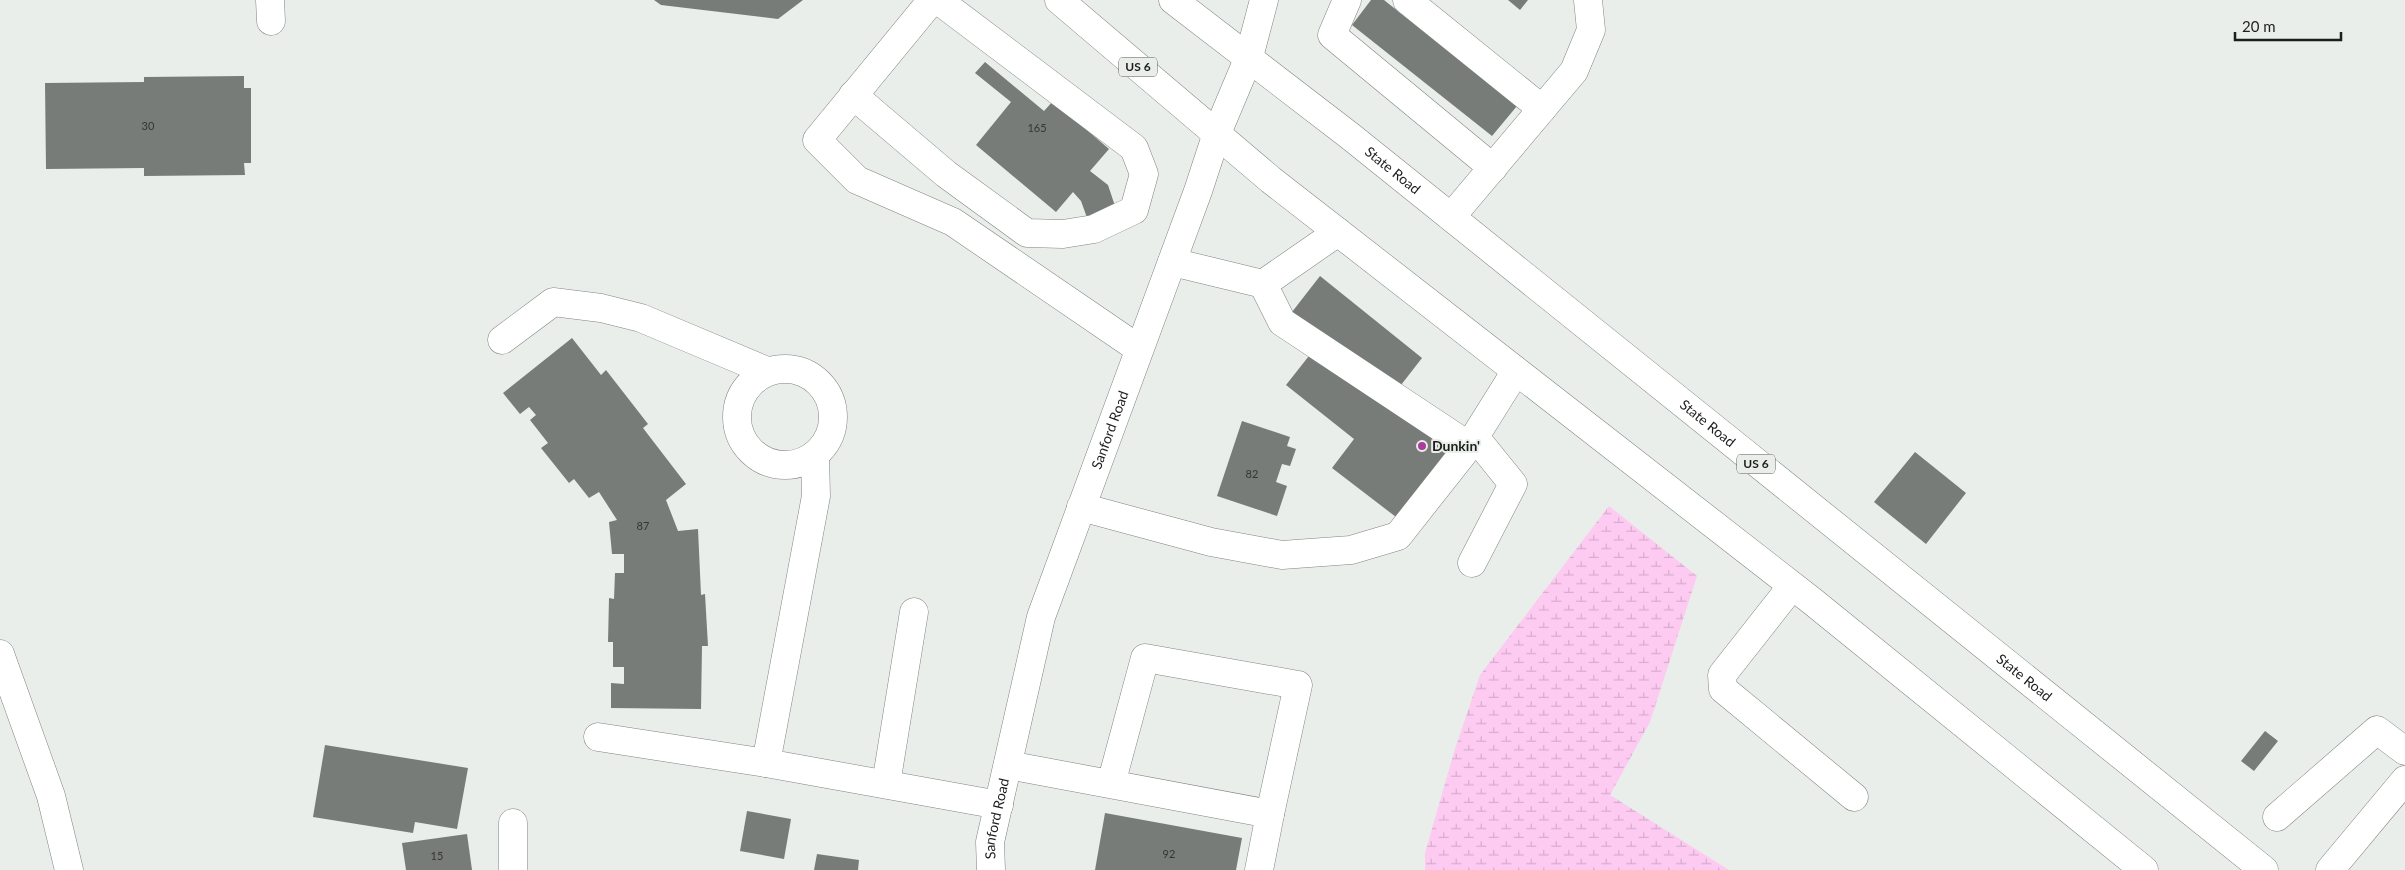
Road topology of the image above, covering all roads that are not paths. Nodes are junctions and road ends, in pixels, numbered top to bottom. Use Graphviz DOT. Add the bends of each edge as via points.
graph roads {
  1 [pos="932,0"];
  2 [pos="938,0"];
  3 [pos="1059,0"];
  4 [pos="1173,0"];
  5 [pos="1264,0"];
  6 [pos="1347,0"];
  7 [pos="1407,0"];
  8 [pos="1588,0"];
  9 [pos="1249,57"];
  10 [pos="854,95"];
  11 [pos="1542,109"];
  12 [pos="1218,133"];
  13 [pos="1493,168"];
  14 [pos="1451,218"];
  15 [pos="1338,232"];
  16 [pos="1172,262"];
  17 [pos="1263,284"];
  18 [pos="502,340"];
  19 [pos="1139,349"];
  20 [pos="767,371"];
  21 [pos="1516,371"];
  22 [pos="1472,441"];
  23 [pos="815,455"];
  24 [pos="1081,507"];
  25 [pos="1472,562"];
  26 [pos="1792,586"];
  27 [pos="914,612"];
  28 [pos="0,654"];
  29 [pos="598,737"];
  30 [pos="2405,751"];
  31 [pos="766,763"];
  32 [pos="1008,765"];
  33 [pos="2405,780"];
  34 [pos="886,784"];
  35 [pos="1111,784"];
  36 [pos="1854,797"];
  37 [pos="999,805"];
  38 [pos="1270,814"];
  39 [pos="2277,817"];
  40 [pos="512,823"];
  41 [pos="69,870"];
  42 [pos="513,870"];
  43 [pos="991,870"];
  44 [pos="1259,870"];
  45 [pos="2144,870"];
  46 [pos="2264,870"];
  47 [pos="2330,870"];
  1 -- 10 [label="main road"];
  2 -- 10 [label="main road" via="1134,148 1144,174 1134,210 1094,229 1063,234 1027,233 946,174"];
  3 -- 12 [label="main road, US 6"];
  4 -- 9 [label="main road, State Road / US 6"];
  5 -- 9 [label="main road, Sanford Road"];
  6 -- 13 [label="main road" via="1332,35"];
  7 -- 11 [label="main road"];
  8 -- 11 [label="main road" via="1591,30 1574,71"];
  9 -- 12 [label="main road, Sanford Road"];
  9 -- 14 [label="main road, State Road / US 6"];
  10 -- 19 [label="main road" via="816,140 858,180 954,222"];
  11 -- 13 [label="main road"];
  12 -- 15 [label="main road, US 6" via="1271,180"];
  12 -- 16 [label="main road, Sanford Road"];
  13 -- 14 [label="main road"];
  14 -- 46 [label="main road, State Road / US 6"];
  15 -- 17 [label="main road"];
  15 -- 21 [label="main road, US 6"];
  16 -- 17 [label="main road"];
  16 -- 19 [label="main road, Sanford Road"];
  17 -- 22 [label="main road" via="1282,322"];
  18 -- 20 [label="main road" via="553,302 592,306 641,318"];
  19 -- 24 [label="main road, Sanford Road"];
  20 -- 23 [label="main road" via="794,369 819,382 832,405 831,433"];
  20 -- 23 [label="main road" via="745,388 736,414 742,440 762,460 789,465"];
  21 -- 22 [label="main road"];
  21 -- 26 [label="main road, US 6"];
  22 -- 24 [label="main road" via="1398,536 1351,550 1282,555 1211,542"];
  22 -- 25 [label="main road" via="1514,484"];
  23 -- 31 [label="main road" via="816,496"];
  24 -- 32 [label="main road, Sanford Road" via="1041,617"];
  26 -- 36 [label="main road" via="1722,675 1723,689"];
  26 -- 45 [label="main road, US 6"];
  27 -- 34 [label="main road"];
  28 -- 41 [label="main road" via="51,796"];
  29 -- 31 [label="main road"];
  30 -- 39 [label="main road" via="2377,730"];
  31 -- 34 [label="main road"];
  32 -- 35 [label="main road"];
  32 -- 37 [label="main road, Sanford Road"];
  33 -- 47 [label="main road"];
  34 -- 37 [label="main road"];
  35 -- 38 [label="main road"];
  35 -- 38 [label="main road" via="1145,658 1298,685"];
  37 -- 43 [label="main road, Sanford Road" via="990,842"];
  38 -- 44 [label="main road"];
  40 -- 42 [label="main road"];
}
